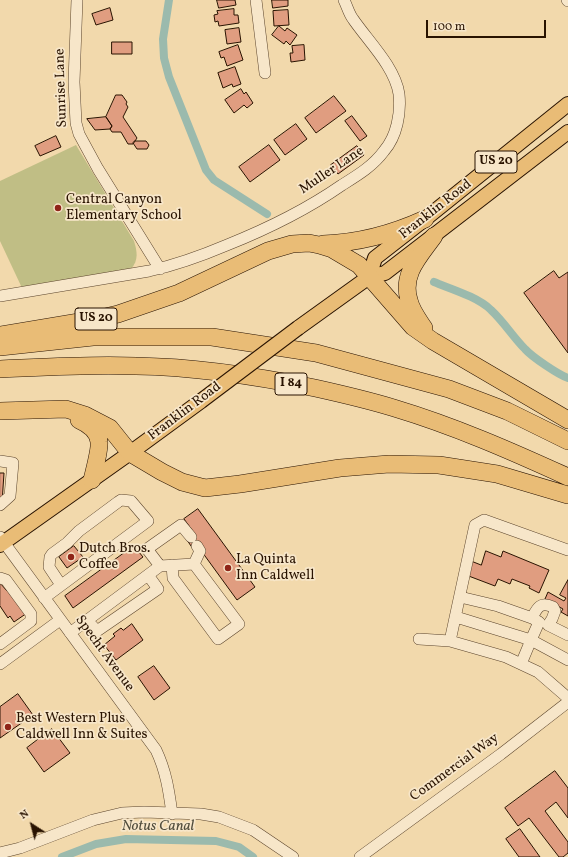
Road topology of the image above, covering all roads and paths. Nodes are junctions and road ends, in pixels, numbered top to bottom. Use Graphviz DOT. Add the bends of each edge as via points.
graph roads {
  1 [pos="77,0"];
  2 [pos="256,0"];
  3 [pos="344,0"];
  4 [pos="265,73"];
  5 [pos="568,104"];
  6 [pos="568,114"];
  7 [pos="568,132"];
  8 [pos="556,142"];
  9 [pos="425,219"];
  10 [pos="434,236"];
  11 [pos="319,245"];
  12 [pos="160,269"];
  13 [pos="369,276"];
  14 [pos="0,296"];
  15 [pos="0,335"];
  16 [pos="433,341"];
  17 [pos="0,347"];
  18 [pos="0,369"];
  19 [pos="0,411"];
  20 [pos="30,411"];
  21 [pos="568,420"];
  22 [pos="568,441"];
  23 [pos="130,453"];
  24 [pos="0,461"];
  25 [pos="568,477"];
  26 [pos="92,480"];
  27 [pos="568,495"];
  28 [pos="0,505"];
  29 [pos="1,542"];
  30 [pos="568,550"];
  31 [pos="194,564"];
  32 [pos="172,565"];
  33 [pos="160,566"];
  34 [pos="148,575"];
  35 [pos="0,578"];
  36 [pos="61,585"];
  37 [pos="129,589"];
  38 [pos="460,597"];
  39 [pos="44,598"];
  40 [pos="139,601"];
  41 [pos="456,617"];
  42 [pos="60,620"];
  43 [pos="87,620"];
  44 [pos="540,621"];
  45 [pos="70,633"];
  46 [pos="568,635"];
  47 [pos="419,639"];
  48 [pos="531,640"];
  49 [pos="4,641"];
  50 [pos="450,641"];
  51 [pos="568,660"];
  52 [pos="0,664"];
  53 [pos="522,664"];
  54 [pos="568,698"];
  55 [pos="568,702"];
  56 [pos="172,814"];
  57 [pos="0,853"];
  58 [pos="292,857"];
  59 [pos="360,857"];
  1 -- 12 [label="street, Sunrise Lane" via="74,82 79,134"];
  2 -- 4 [label="street"];
  3 -- 12 [label="street, Muller Lane" via="352,18 394,77 399,93 400,111 395,133 385,150 369,168 323,198 262,231 196,258"];
  5 -- 9 [label="main road, Franklin Road / US 20"];
  6 -- 8 [label="main road" via="552,128 552,136"];
  7 -- 8 [label="main road, Franklin Road / US 20"];
  8 -- 10 [label="main road, Franklin Road / US 20"];
  9 -- 11 [label="highway, US 20" via="404,229 376,237"];
  9 -- 13 [label="main road, Franklin Road / US 20" via="375,258"];
  10 -- 13 [label="main road, Franklin Road / US 20" via="385,274"];
  10 -- 16 [label="highway" via="410,271 407,288 409,301"];
  11 -- 13 [label="highway, US 20" via="332,249 359,265"];
  11 -- 15 [label="highway, US 20" via="292,244 268,251 179,293 118,314"];
  12 -- 14 [label="street, Muller Lane"];
  13 -- 16 [label="highway" via="413,327"];
  13 -- 23 [label="main road, Franklin Road / US 20, bridge"];
  16 -- 21 [label="highway"];
  17 -- 22 [label="highway" via="93,337 212,337 316,353 449,389 507,410"];
  18 -- 25 [label="highway, I 84" via="135,366 267,378 341,394 441,423"];
  19 -- 20 [label="highway"];
  20 -- 23 [label="highway" via="66,410 85,415 110,428"];
  20 -- 26 [label="highway" via="70,417 91,426 99,442"];
  23 -- 26 [label="main road, Franklin Road"];
  23 -- 27 [label="highway" via="182,482 205,488 340,468 389,464 439,465 497,474"];
  24 -- 28 [label="street" via="13,463 10,496"];
  26 -- 29 [label="main road, Franklin Road"];
  29 -- 39 [label="street, Specht Avenue"];
  30 -- 38 [label="street" via="484,520 475,525"];
  31 -- 32 [label="street"];
  31 -- 32 [label="street" via="239,624 218,639 173,578"];
  31 -- 33 [label="street" via="200,551 181,524 147,549"];
  32 -- 33 [label="street"];
  33 -- 34 [label="street"];
  34 -- 37 [label="street"];
  34 -- 40 [label="street" via="158,589"];
  35 -- 49 [label="street" via="6,580 31,614 30,621"];
  36 -- 36 [label="street" via="148,521 132,501 118,502 50,557 49,567"];
  36 -- 39 [label="street"];
  37 -- 40 [label="street"];
  37 -- 43 [label="street"];
  38 -- 41 [label="street"];
  38 -- 44 [label="street" via="498,606"];
  39 -- 42 [label="street, Specht Avenue"];
  40 -- 43 [label="street" via="97,631"];
  41 -- 48 [label="street"];
  41 -- 50 [label="street"];
  42 -- 45 [label="street, Specht Avenue"];
  42 -- 52 [label="street"];
  43 -- 45 [label="street"];
  44 -- 46 [label="street"];
  44 -- 48 [label="street"];
  45 -- 56 [label="street, Specht Avenue" via="156,750 168,784"];
  47 -- 50 [label="street"];
  48 -- 51 [label="street"];
  48 -- 53 [label="street"];
  50 -- 53 [label="street"];
  53 -- 54 [label="street" via="538,672"];
  55 -- 59 [label="street, Commercial Way"];
  56 -- 57 [label="street" via="122,813 93,820"];
  56 -- 58 [label="street" via="201,814 239,824 254,830"];
}
